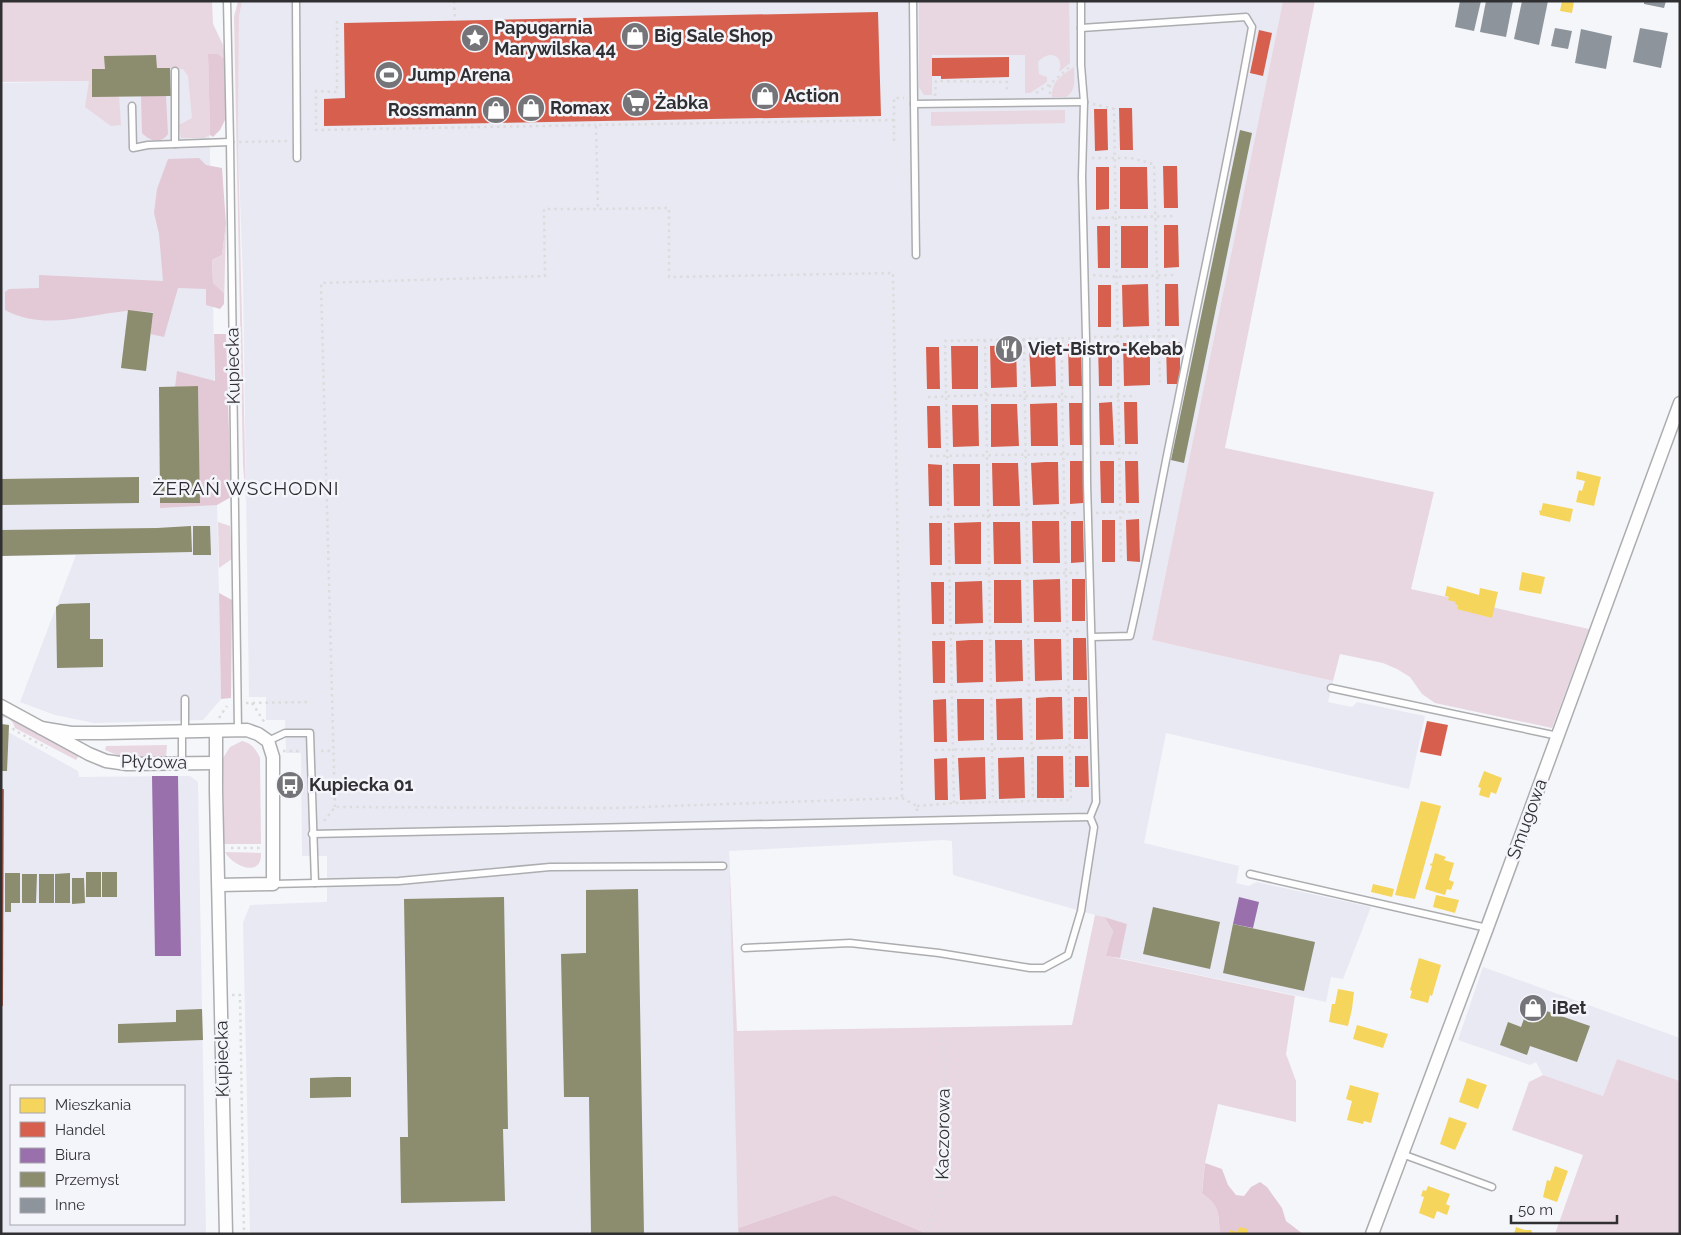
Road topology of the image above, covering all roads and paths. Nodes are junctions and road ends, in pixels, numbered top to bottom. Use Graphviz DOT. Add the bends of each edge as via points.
graph roads {
  1 [pos="227,1"];
  2 [pos="296,1"];
  3 [pos="454,1"];
  4 [pos="913,1"];
  5 [pos="1081,1"];
  6 [pos="455,20"];
  7 [pos="336,21"];
  8 [pos="1082,28"];
  9 [pos="1072,56"];
  10 [pos="175,71"];
  11 [pos="1050,102"];
  12 [pos="1084,102"];
  13 [pos="914,104"];
  14 [pos="132,106"];
  15 [pos="894,120"];
  16 [pos="596,125"];
  17 [pos="296,140"];
  18 [pos="230,142"];
  19 [pos="175,144"];
  20 [pos="296,158"];
  21 [pos="1114,158"];
  22 [pos="1083,159"];
  23 [pos="598,209"];
  24 [pos="1155,216"];
  25 [pos="1176,216"];
  26 [pos="1083,218"];
  27 [pos="1116,218"];
  28 [pos="916,255"];
  29 [pos="1084,274"];
  30 [pos="1176,275"];
  31 [pos="1157,276"];
  32 [pos="1117,277"];
  33 [pos="1118,336"];
  34 [pos="1158,336"];
  35 [pos="1178,336"];
  36 [pos="1062,338"];
  37 [pos="1086,338"];
  38 [pos="1024,339"];
  39 [pos="985,340"];
  40 [pos="1160,382"];
  41 [pos="986,395"];
  42 [pos="947,396"];
  43 [pos="1025,396"];
  44 [pos="1119,396"];
  45 [pos="1135,396"];
  46 [pos="928,397"];
  47 [pos="1062,397"];
  48 [pos="1087,397"];
  49 [pos="1680,403"];
  50 [pos="1088,453"];
  51 [pos="1120,453"];
  52 [pos="1136,453"];
  53 [pos="1064,454"];
  54 [pos="987,455"];
  55 [pos="1026,455"];
  56 [pos="930,456"];
  57 [pos="948,456"];
  58 [pos="1137,512"];
  59 [pos="1089,513"];
  60 [pos="1121,513"];
  61 [pos="1066,514"];
  62 [pos="1027,515"];
  63 [pos="930,516"];
  64 [pos="950,516"];
  65 [pos="989,516"];
  66 [pos="1121,560"];
  67 [pos="990,573"];
  68 [pos="1028,573"];
  69 [pos="1066,573"];
  70 [pos="1090,573"];
  71 [pos="933,574"];
  72 [pos="950,574"];
  73 [pos="1091,616"];
  74 [pos="1067,631"];
  75 [pos="1028,632"];
  76 [pos="933,634"];
  77 [pos="951,634"];
  78 [pos="990,634"];
  79 [pos="1092,637"];
  80 [pos="1331,688"];
  81 [pos="1092,690"];
  82 [pos="991,691"];
  83 [pos="1029,691"];
  84 [pos="1068,691"];
  85 [pos="935,692"];
  86 [pos="952,692"];
  87 [pos="185,700"];
  88 [pos="310,702"];
  89 [pos="238,703"];
  90 [pos="1,706"];
  91 [pos="217,727"];
  92 [pos="40,728"];
  93 [pos="238,731"];
  94 [pos="183,732"];
  95 [pos="1558,736"];
  96 [pos="268,740"];
  97 [pos="1094,747"];
  98 [pos="993,748"];
  99 [pos="1070,748"];
  100 [pos="1032,749"];
  101 [pos="936,750"];
  102 [pos="952,750"];
  103 [pos="286,751"];
  104 [pos="310,751"];
  105 [pos="216,763"];
  106 [pos="182,764"];
  107 [pos="902,798"];
  108 [pos="1032,801"];
  109 [pos="993,802"];
  110 [pos="954,803"];
  111 [pos="917,806"];
  112 [pos="335,807"];
  113 [pos="1090,817"];
  114 [pos="927,822"];
  115 [pos="312,834"];
  116 [pos="723,866"];
  117 [pos="1250,874"];
  118 [pos="315,883"];
  119 [pos="273,884"];
  120 [pos="219,885"];
  121 [pos="1487,928"];
  122 [pos="745,948"];
  123 [pos="221,994"];
  124 [pos="943,1031"];
  125 [pos="1402,1154"];
  126 [pos="1492,1186"];
  127 [pos="226,1234"];
  128 [pos="244,1234"];
  129 [pos="926,1234"];
  130 [pos="1372,1234"];
  1 -- 18 [label="lane, Kupiecka"];
  2 -- 17 [label="lane"];
  3 -- 6 [label="path"];
  4 -- 13 [label="lane"];
  5 -- 8 [label="lane"];
  7 -- 16 [label="path" via="337,92 316,92 316,130"];
  8 -- 12 [label="lane"];
  8 -- 79 [label="lane" via="1246,18 1252,27 1130,636"];
  9 -- 11 [label="path" via="1072,66 1050,84"];
  10 -- 19 [label="lane"];
  11 -- 12 [label="lane"];
  11 -- 13 [label="lane"];
  12 -- 21 [label="path" via="1114,109"];
  12 -- 22 [label="lane"];
  13 -- 28 [label="lane"];
  14 -- 19 [label="lane" via="133,148"];
  15 -- 16 [label="path"];
  16 -- 23 [label="path"];
  17 -- 18 [label="path"];
  17 -- 20 [label="lane"];
  18 -- 19 [label="lane"];
  18 -- 89 [label="lane, Kupiecka"];
  21 -- 22 [label="path"];
  21 -- 24 [label="path" via="1131,158 1154,164"];
  21 -- 27 [label="path"];
  22 -- 26 [label="lane"];
  23 -- 107 [label="path" via="669,208 669,277 893,273"];
  23 -- 112 [label="path" via="544,209 545,276 322,283"];
  24 -- 25 [label="path"];
  24 -- 27 [label="path"];
  24 -- 31 [label="path"];
  26 -- 27 [label="path"];
  26 -- 29 [label="lane"];
  27 -- 32 [label="path"];
  29 -- 32 [label="path"];
  29 -- 37 [label="lane"];
  30 -- 31 [label="path"];
  31 -- 32 [label="path"];
  31 -- 34 [label="path"];
  32 -- 33 [label="path"];
  33 -- 34 [label="path"];
  33 -- 37 [label="path"];
  33 -- 44 [label="path"];
  34 -- 35 [label="path"];
  34 -- 40 [label="path"];
  36 -- 37 [label="path"];
  36 -- 38 [label="path"];
  36 -- 47 [label="path"];
  37 -- 48 [label="lane"];
  38 -- 39 [label="path"];
  38 -- 43 [label="path"];
  39 -- 41 [label="path"];
  39 -- 42 [label="path" via="946,341"];
  41 -- 42 [label="path"];
  41 -- 43 [label="path"];
  41 -- 54 [label="path"];
  42 -- 46 [label="path"];
  42 -- 57 [label="path"];
  43 -- 47 [label="path"];
  43 -- 55 [label="path"];
  44 -- 45 [label="path"];
  44 -- 48 [label="path"];
  44 -- 51 [label="path"];
  47 -- 48 [label="path"];
  47 -- 53 [label="path"];
  48 -- 50 [label="lane"];
  49 -- 95 [label="street, Smugowa"];
  50 -- 51 [label="path"];
  50 -- 53 [label="path"];
  50 -- 59 [label="lane"];
  51 -- 52 [label="path"];
  51 -- 60 [label="path"];
  53 -- 55 [label="path"];
  53 -- 61 [label="path"];
  54 -- 55 [label="path"];
  54 -- 57 [label="path"];
  54 -- 65 [label="path"];
  55 -- 62 [label="path"];
  56 -- 57 [label="path"];
  57 -- 64 [label="path"];
  58 -- 60 [label="path"];
  59 -- 60 [label="path"];
  59 -- 61 [label="path"];
  59 -- 70 [label="lane"];
  60 -- 66 [label="path"];
  61 -- 62 [label="path"];
  61 -- 69 [label="path"];
  62 -- 65 [label="path"];
  62 -- 68 [label="path"];
  63 -- 64 [label="path"];
  64 -- 65 [label="path"];
  64 -- 72 [label="path"];
  65 -- 67 [label="path"];
  67 -- 68 [label="path"];
  67 -- 72 [label="path"];
  67 -- 78 [label="path"];
  68 -- 69 [label="path"];
  68 -- 75 [label="path"];
  69 -- 70 [label="path"];
  69 -- 74 [label="path"];
  70 -- 73 [label="lane"];
  71 -- 72 [label="path"];
  72 -- 77 [label="path"];
  73 -- 74 [label="path" via="1082,631"];
  73 -- 79 [label="lane"];
  74 -- 75 [label="path"];
  74 -- 84 [label="path"];
  75 -- 78 [label="path"];
  75 -- 83 [label="path"];
  76 -- 77 [label="path"];
  77 -- 78 [label="path"];
  77 -- 86 [label="path"];
  78 -- 82 [label="path"];
  79 -- 81 [label="lane"];
  80 -- 95 [label="lane"];
  81 -- 84 [label="path"];
  81 -- 97 [label="lane"];
  82 -- 83 [label="path"];
  82 -- 86 [label="path"];
  82 -- 98 [label="path"];
  83 -- 84 [label="path"];
  83 -- 100 [label="path"];
  84 -- 99 [label="path"];
  85 -- 86 [label="path"];
  86 -- 102 [label="path"];
  87 -- 94 [label="lane"];
  88 -- 89 [label="path"];
  89 -- 91 [label="path" via="228,704"];
  89 -- 93 [label="lane, Kupiecka"];
  90 -- 92 [label="street, Płytowa"];
  91 -- 93 [label="street"];
  91 -- 94 [label="street, Płytowa"];
  91 -- 105 [label="street, Kupiecka"];
  92 -- 94 [label="street, Płytowa" via="71,733"];
  92 -- 106 [label="street, Płytowa" via="106,760 127,764"];
  93 -- 96 [label="street" via="247,730"];
  94 -- 106 [label="lane"];
  95 -- 121 [label="street, Smugowa"];
  96 -- 104 [label="lane" via="285,734 310,733"];
  96 -- 119 [label="street" via="273,757"];
  97 -- 99 [label="path"];
  97 -- 113 [label="lane" via="1096,802"];
  98 -- 100 [label="path"];
  98 -- 102 [label="path"];
  98 -- 109 [label="path"];
  99 -- 100 [label="path"];
  99 -- 108 [label="path" via="1071,800"];
  100 -- 108 [label="path"];
  101 -- 102 [label="path"];
  102 -- 110 [label="path"];
  103 -- 104 [label="path"];
  104 -- 115 [label="lane"];
  105 -- 106 [label="street, Płytowa"];
  105 -- 120 [label="street, Kupiecka"];
  107 -- 111 [label="path"];
  107 -- 112 [label="path" via="612,808"];
  108 -- 109 [label="path"];
  109 -- 110 [label="path"];
  110 -- 111 [label="path"];
  111 -- 114 [label="path" via="918,813"];
  112 -- 115 [label="path"];
  113 -- 114 [label="lane"];
  113 -- 122 [label="lane" via="1094,827 1081,911 1068,955 1044,968 850,943"];
  114 -- 115 [label="lane"];
  115 -- 118 [label="lane"];
  116 -- 118 [label="lane" via="550,867 399,881"];
  117 -- 121 [label="lane"];
  118 -- 119 [label="lane"];
  119 -- 120 [label="street"];
  120 -- 123 [label="street, Kupiecka"];
  121 -- 125 [label="street, Smugowa"];
  123 -- 127 [label="street, Kupiecka"];
  123 -- 128 [label="path" via="240,995"];
  124 -- 129 [label="path, Kaczorowa" via="946,1176"];
  125 -- 126 [label="lane"];
  125 -- 130 [label="street, Smugowa"];
}
